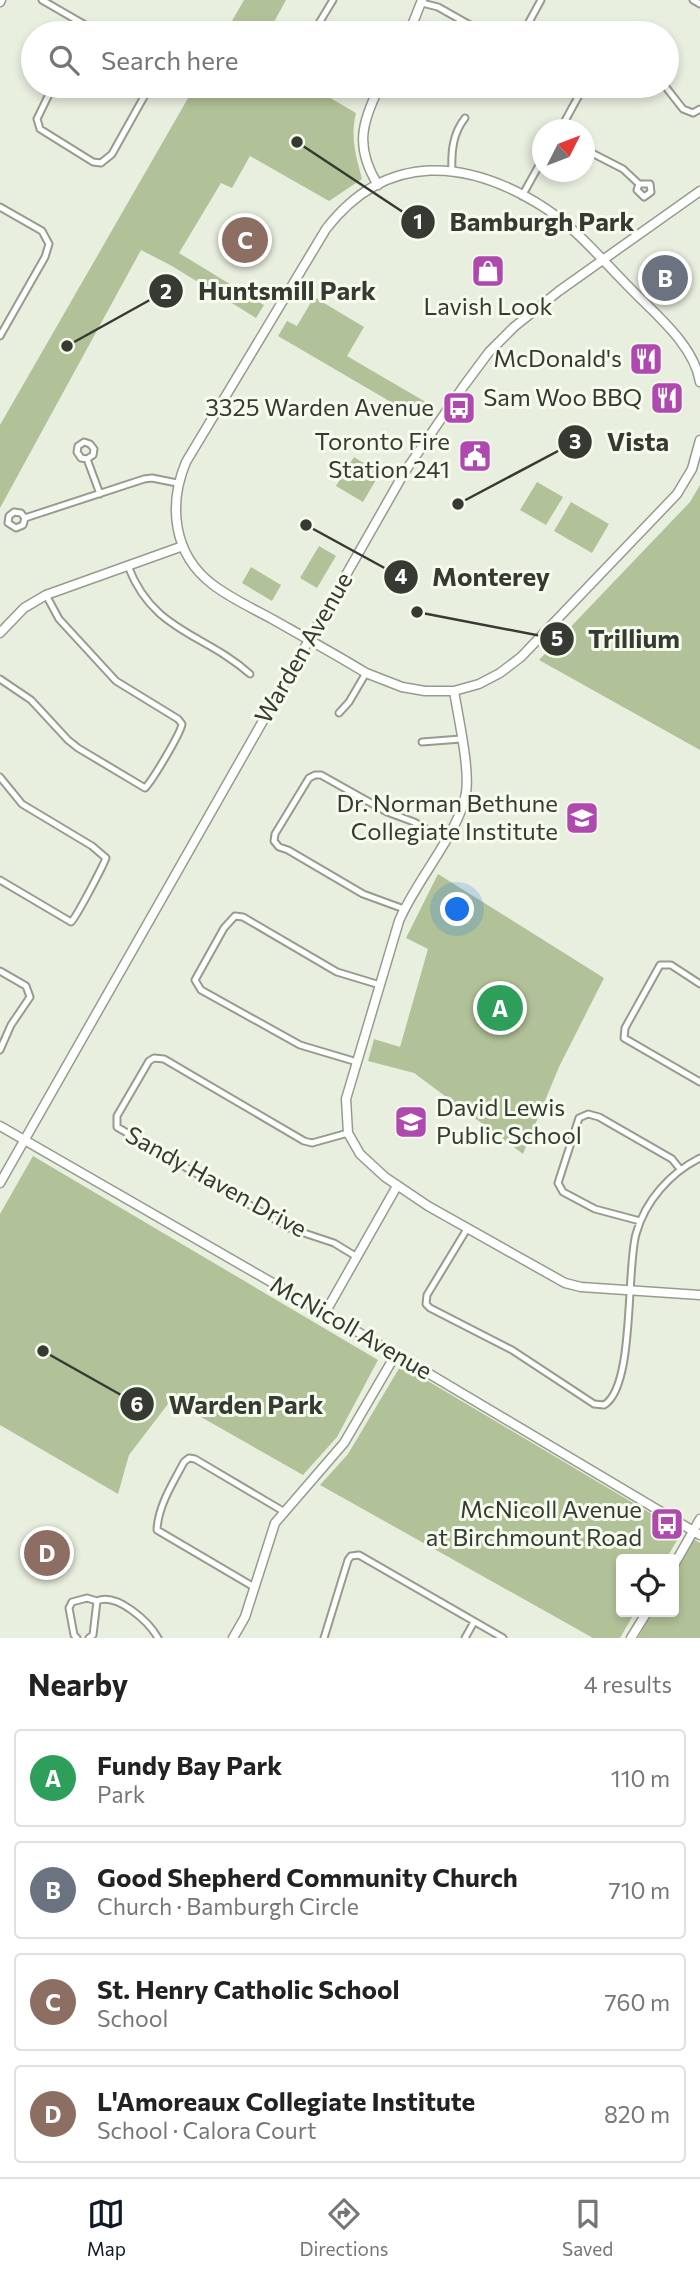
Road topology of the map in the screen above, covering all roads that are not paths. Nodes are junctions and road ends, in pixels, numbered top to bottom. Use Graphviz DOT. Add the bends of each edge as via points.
graph roads {
  1 [pos="42,0"];
  2 [pos="333,0"];
  3 [pos="541,0"];
  4 [pos="693,0"];
  5 [pos="422,2"];
  6 [pos="700,4"];
  7 [pos="79,21"];
  8 [pos="320,21"];
  9 [pos="414,21"];
  10 [pos="463,21"];
  11 [pos="530,21"];
  12 [pos="47,98"];
  13 [pos="142,98"];
  14 [pos="374,98"];
  15 [pos="577,98"];
  16 [pos="674,98"];
  17 [pos="700,109"];
  18 [pos="465,118"];
  19 [pos="566,119"];
  20 [pos="595,155"];
  21 [pos="452,170"];
  22 [pos="532,178"];
  23 [pos="639,184"];
  24 [pos="378,186"];
  25 [pos="700,191"];
  26 [pos="522,196"];
  27 [pos="0,207"];
  28 [pos="602,260"];
  29 [pos="0,336"];
  30 [pos="700,376"];
  31 [pos="700,382"];
  32 [pos="700,440"];
  33 [pos="87,459"];
  34 [pos="177,483"];
  35 [pos="100,494"];
  36 [pos="24,518"];
  37 [pos="183,546"];
  38 [pos="128,566"];
  39 [pos="46,595"];
  40 [pos="0,633"];
  41 [pos="309,640"];
  42 [pos="366,673"];
  43 [pos="250,674"];
  44 [pos="0,679"];
  45 [pos="454,691"];
  46 [pos="339,713"];
  47 [pos="461,739"];
  48 [pos="422,742"];
  49 [pos="0,777"];
  50 [pos="445,840"];
  51 [pos="0,880"];
  52 [pos="404,909"];
  53 [pos="0,971"];
  54 [pos="700,984"];
  55 [pos="380,985"];
  56 [pos="0,1050"];
  57 [pos="357,1062"];
  58 [pos="700,1082"];
  59 [pos="0,1126"];
  60 [pos="348,1133"];
  61 [pos="24,1141"];
  62 [pos="700,1158"];
  63 [pos="680,1169"];
  64 [pos="0,1183"];
  65 [pos="397,1186"];
  66 [pos="640,1221"];
  67 [pos="467,1229"];
  68 [pos="357,1257"];
  69 [pos="630,1290"];
  70 [pos="700,1295"];
  71 [pos="325,1313"];
  72 [pos="396,1354"];
  73 [pos="283,1511"];
  74 [pos="700,1518"];
  75 [pos="696,1533"];
  76 [pos="679,1558"];
  77 [pos="254,1587"];
  78 [pos="97,1601"];
  79 [pos="644,1617"];
  80 [pos="474,1622"];
  81 [pos="238,1636"];
  82 [pos="77,1638"];
  83 [pos="89,1638"];
  84 [pos="158,1638"];
  85 [pos="324,1638"];
  86 [pos="465,1638"];
  87 [pos="503,1638"];
  88 [pos="631,1638"];
  1 -- 7 [label="street"];
  2 -- 8 [label="street"];
  3 -- 11 [label="street"];
  4 -- 6 [label="street"];
  5 -- 9 [label="street"];
  5 -- 10 [label="street"];
  12 -- 13 [label="street" via="37,119 40,129 101,163 112,154"];
  14 -- 24 [label="street" via="362,138 366,162"];
  15 -- 19 [label="street"];
  16 -- 17 [label="street" via="682,109 693,113"];
  18 -- 21 [label="street" via="456,129"];
  20 -- 23 [label="street" via="623,169"];
  21 -- 24 [label="street" via="413,172"];
  21 -- 26 [label="street" via="484,177"];
  22 -- 26 [label="street"];
  24 -- 34 [label="street" via="349,204 326,229 231,384"];
  25 -- 28 [label="street, Warden Avenue"];
  26 -- 28 [label="street" via="545,208"];
  27 -- 29 [label="street" via="42,231 50,244"];
  28 -- 30 [label="street" via="682,345"];
  28 -- 41 [label="street, Warden Avenue" via="527,314 489,352 404,474"];
  30 -- 31 [label="street"];
  32 -- 45 [label="street" via="692,469 677,494 521,657 489,679"];
  33 -- 35 [label="street"];
  34 -- 35 [label="street" via="147,478"];
  34 -- 37 [label="street" via="175,522"];
  35 -- 36 [label="street"];
  37 -- 38 [label="street"];
  37 -- 41 [label="street" via="193,565 214,586"];
  38 -- 39 [label="street"];
  38 -- 43 [label="street" via="141,594 167,621 234,659"];
  39 -- 40 [label="street" via="24,608"];
  39 -- 44 [label="street" via="59,619 116,681 181,722 178,737 145,788 78,748 31,700"];
  41 -- 42 [label="street"];
  41 -- 61 [label="street, Warden Avenue"];
  42 -- 45 [label="street" via="402,687"];
  42 -- 46 [label="street"];
  45 -- 47 [label="street"];
  47 -- 48 [label="street"];
  47 -- 50 [label="street" via="467,791"];
  49 -- 51 [label="street" via="22,804 106,858 71,922"];
  50 -- 52 [label="street"];
  50 -- 52 [label="street" via="321,775 309,778 275,834 279,847 363,894"];
  52 -- 55 [label="street"];
  53 -- 56 [label="street" via="26,986 30,997"];
  54 -- 58 [label="street" via="671,965 660,965 625,1028 624,1038"];
  55 -- 57 [label="street"];
  55 -- 57 [label="street" via="337,972 235,916 195,980 201,990 290,1040"];
  57 -- 60 [label="street" via="346,1099"];
  59 -- 61 [label="street, McNicoll Avenue"];
  60 -- 65 [label="street" via="367,1161"];
  60 -- 68 [label="street, Sandy Haven Drive" via="304,1141 164,1059 154,1058 117,1116 121,1131 289,1228 334,1243"];
  61 -- 64 [label="street, Warden Avenue"];
  61 -- 71 [label="street, McNicoll Avenue"];
  62 -- 63 [label="street"];
  63 -- 66 [label="street" via="657,1192"];
  63 -- 66 [label="street" via="671,1159 599,1117 587,1114 579,1118 559,1188 595,1209"];
  65 -- 67 [label="street"];
  65 -- 68 [label="street"];
  66 -- 69 [label="street"];
  67 -- 69 [label="street" via="565,1283"];
  67 -- 69 [label="street" via="426,1304 512,1350 599,1406 609,1403 622,1374"];
  68 -- 71 [label="street"];
  69 -- 70 [label="street"];
  71 -- 72 [label="street, McNicoll Avenue"];
  72 -- 73 [label="street" via="344,1443"];
  72 -- 75 [label="street, McNicoll Avenue"];
  73 -- 77 [label="street" via="269,1537"];
  73 -- 77 [label="street" via="189,1458 161,1509 157,1530"];
  74 -- 75 [label="street"];
  75 -- 76 [label="street"];
  77 -- 81 [label="street"];
  78 -- 82 [label="street" via="72,1602 69,1608"];
  78 -- 83 [label="street"];
  78 -- 84 [label="street" via="116,1601 139,1615"];
  79 -- 88 [label="street"];
  80 -- 85 [label="street" via="359,1555 348,1560"];
  80 -- 86 [label="street"];
  80 -- 87 [label="street"];
}
